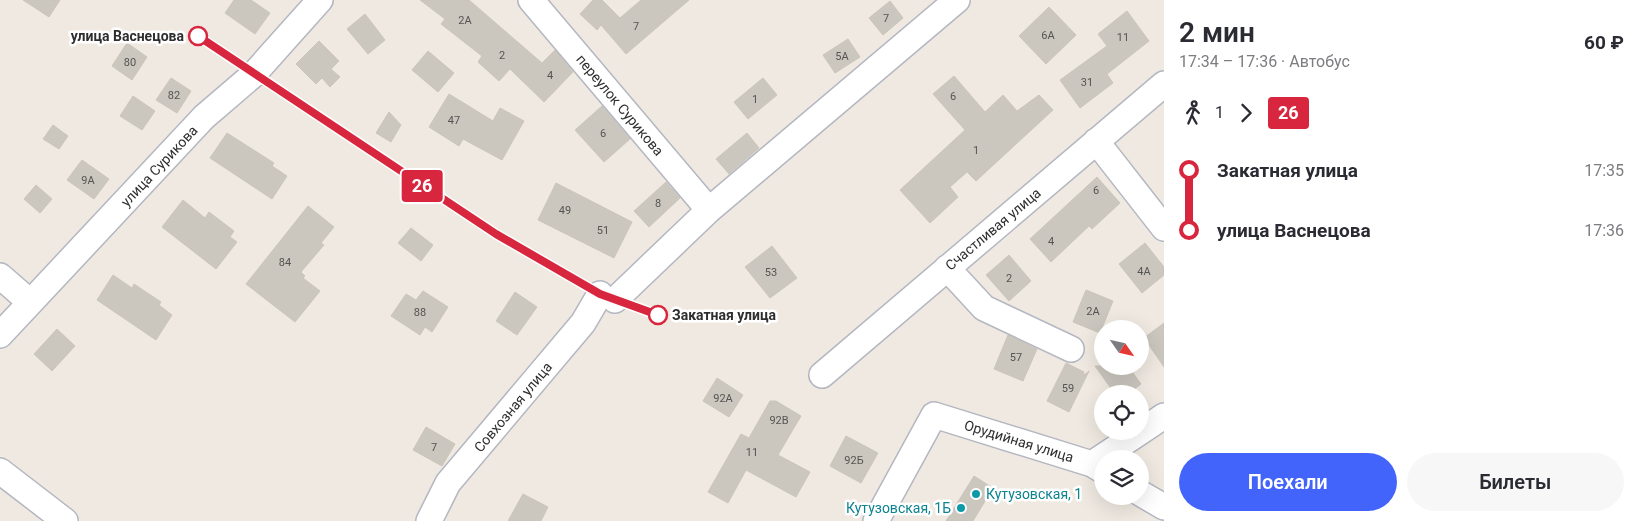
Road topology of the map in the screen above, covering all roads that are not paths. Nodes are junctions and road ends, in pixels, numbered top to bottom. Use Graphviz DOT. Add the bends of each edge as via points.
graph roads {
  1 [pos="320,0"];
  2 [pos="531,0"];
  3 [pos="944,4"];
  4 [pos="1164,84"];
  5 [pos="1096,141"];
  6 [pos="710,210"];
  7 [pos="1164,228"];
  8 [pos="947,268"];
  9 [pos="0,276"];
  10 [pos="30,302"];
  11 [pos="0,335"];
  12 [pos="1071,349"];
  13 [pos="822,374"];
  14 [pos="1164,416"];
  15 [pos="1119,450"];
  16 [pos="1094,466"];
  17 [pos="0,471"];
  18 [pos="1149,498"];
  19 [pos="1164,507"];
  20 [pos="65,521"];
  21 [pos="429,521"];
  22 [pos="876,521"];
  1 -- 10 [label="street, улица Сурикова" via="253,75 204,117"];
  2 -- 6 [label="street, переулок Сурикова"];
  3 -- 6 [label="street"];
  4 -- 5 [label="street, Счастливая улица"];
  5 -- 7 [label="street"];
  5 -- 8 [label="street, Счастливая улица"];
  6 -- 21 [label="street, Совхозная улица" via="607,297 448,484"];
  8 -- 12 [label="street" via="984,308"];
  8 -- 13 [label="street, Счастливая улица"];
  9 -- 10 [label="street"];
  10 -- 11 [label="street, улица Сурикова"];
  14 -- 15 [label="street"];
  16 -- 22 [label="street, Орудийная улица" via="934,415"];
  17 -- 20 [label="street"];
  18 -- 19 [label="street"];
}
